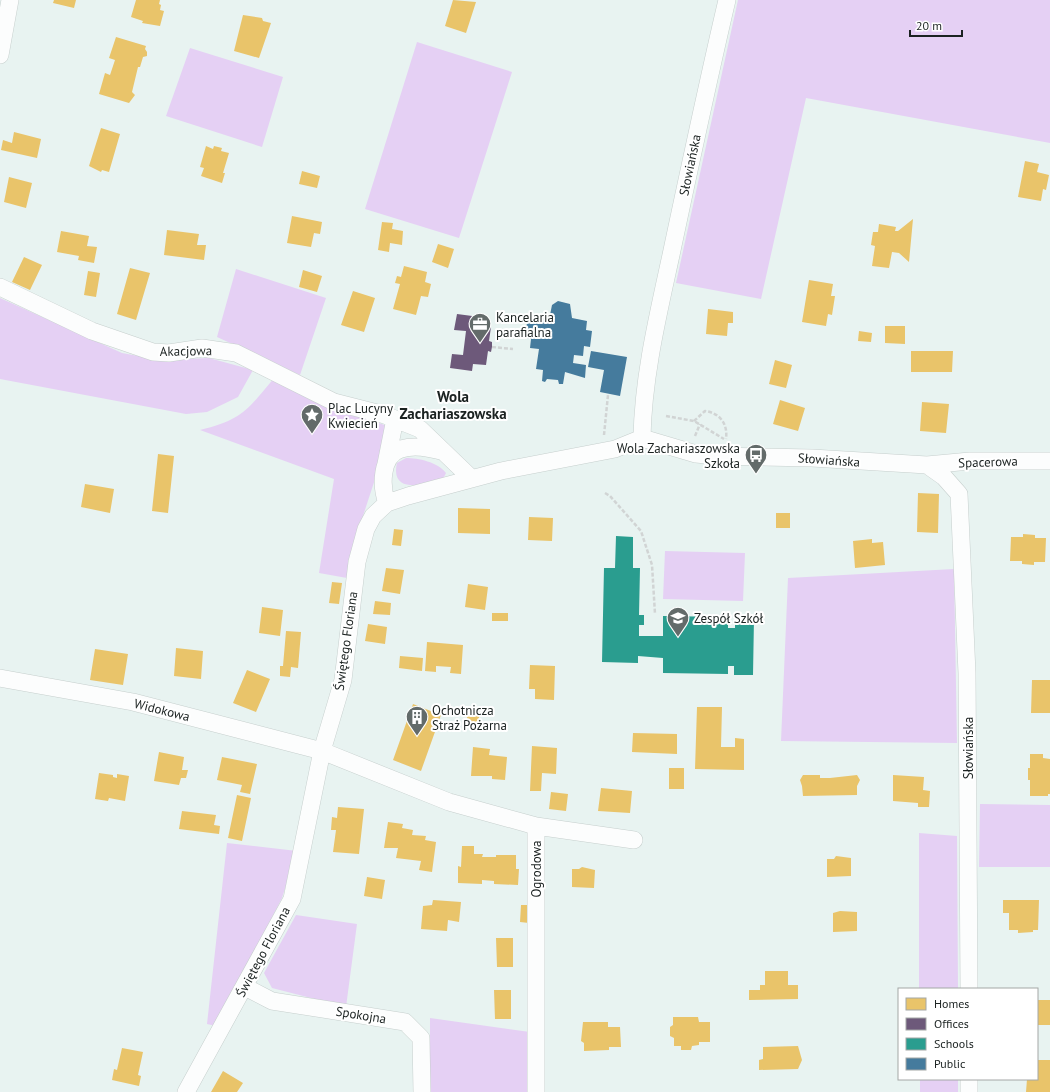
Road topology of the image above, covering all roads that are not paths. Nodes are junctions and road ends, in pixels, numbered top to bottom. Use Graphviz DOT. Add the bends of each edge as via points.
graph roads {
  1 [pos="10,0"];
  2 [pos="727,0"];
  3 [pos="0,55"];
  4 [pos="0,287"];
  5 [pos="395,419"];
  6 [pos="642,438"];
  7 [pos="441,451"];
  8 [pos="1050,461"];
  9 [pos="386,464"];
  10 [pos="927,465"];
  11 [pos="471,478"];
  12 [pos="387,503"];
  13 [pos="0,678"];
  14 [pos="322,752"];
  15 [pos="536,826"];
  16 [pos="634,840"];
  17 [pos="245,987"];
  18 [pos="969,988"];
  19 [pos="969,1080"];
  20 [pos="186,1092"];
  21 [pos="422,1092"];
  22 [pos="536,1092"];
  23 [pos="969,1092"];
  1 -- 3 [label="street"];
  2 -- 6 [label="street, Słowiańska" via="667,273 643,402"];
  4 -- 5 [label="street, Akacjowa" via="92,330 131,345 153,352 169,353 202,348 236,353 334,402"];
  5 -- 7 [label="street, Akacjowa" via="420,429"];
  5 -- 9 [label="street"];
  6 -- 10 [label="street, Słowiańska" via="696,454 717,456 812,458"];
  6 -- 11 [label="street, Świętego Floriana" via="615,449"];
  7 -- 9 [label="street" via="426,447 400,450"];
  7 -- 11 [label="street, Akacjowa"];
  8 -- 10 [label="street, Spacerowa"];
  9 -- 12 [label="street" via="383,492"];
  10 -- 18 [label="street, Słowiańska" via="944,477 959,494 967,673"];
  11 -- 12 [label="street, Świętego Floriana"];
  12 -- 14 [label="street, Świętego Floriana" via="373,516 366,529 357,562 343,680"];
  13 -- 14 [label="street, Widokowa" via="133,702"];
  14 -- 15 [label="street, Ogrodowa" via="449,802"];
  14 -- 17 [label="street, Świętego Floriana" via="292,899"];
  15 -- 16 [label="street"];
  15 -- 22 [label="street, Ogrodowa"];
  17 -- 20 [label="street, Świętego Floriana"];
  17 -- 21 [label="street, Spokojna" via="272,1001 405,1022 421,1038"];
  19 -- 23 [label="street"];
}
